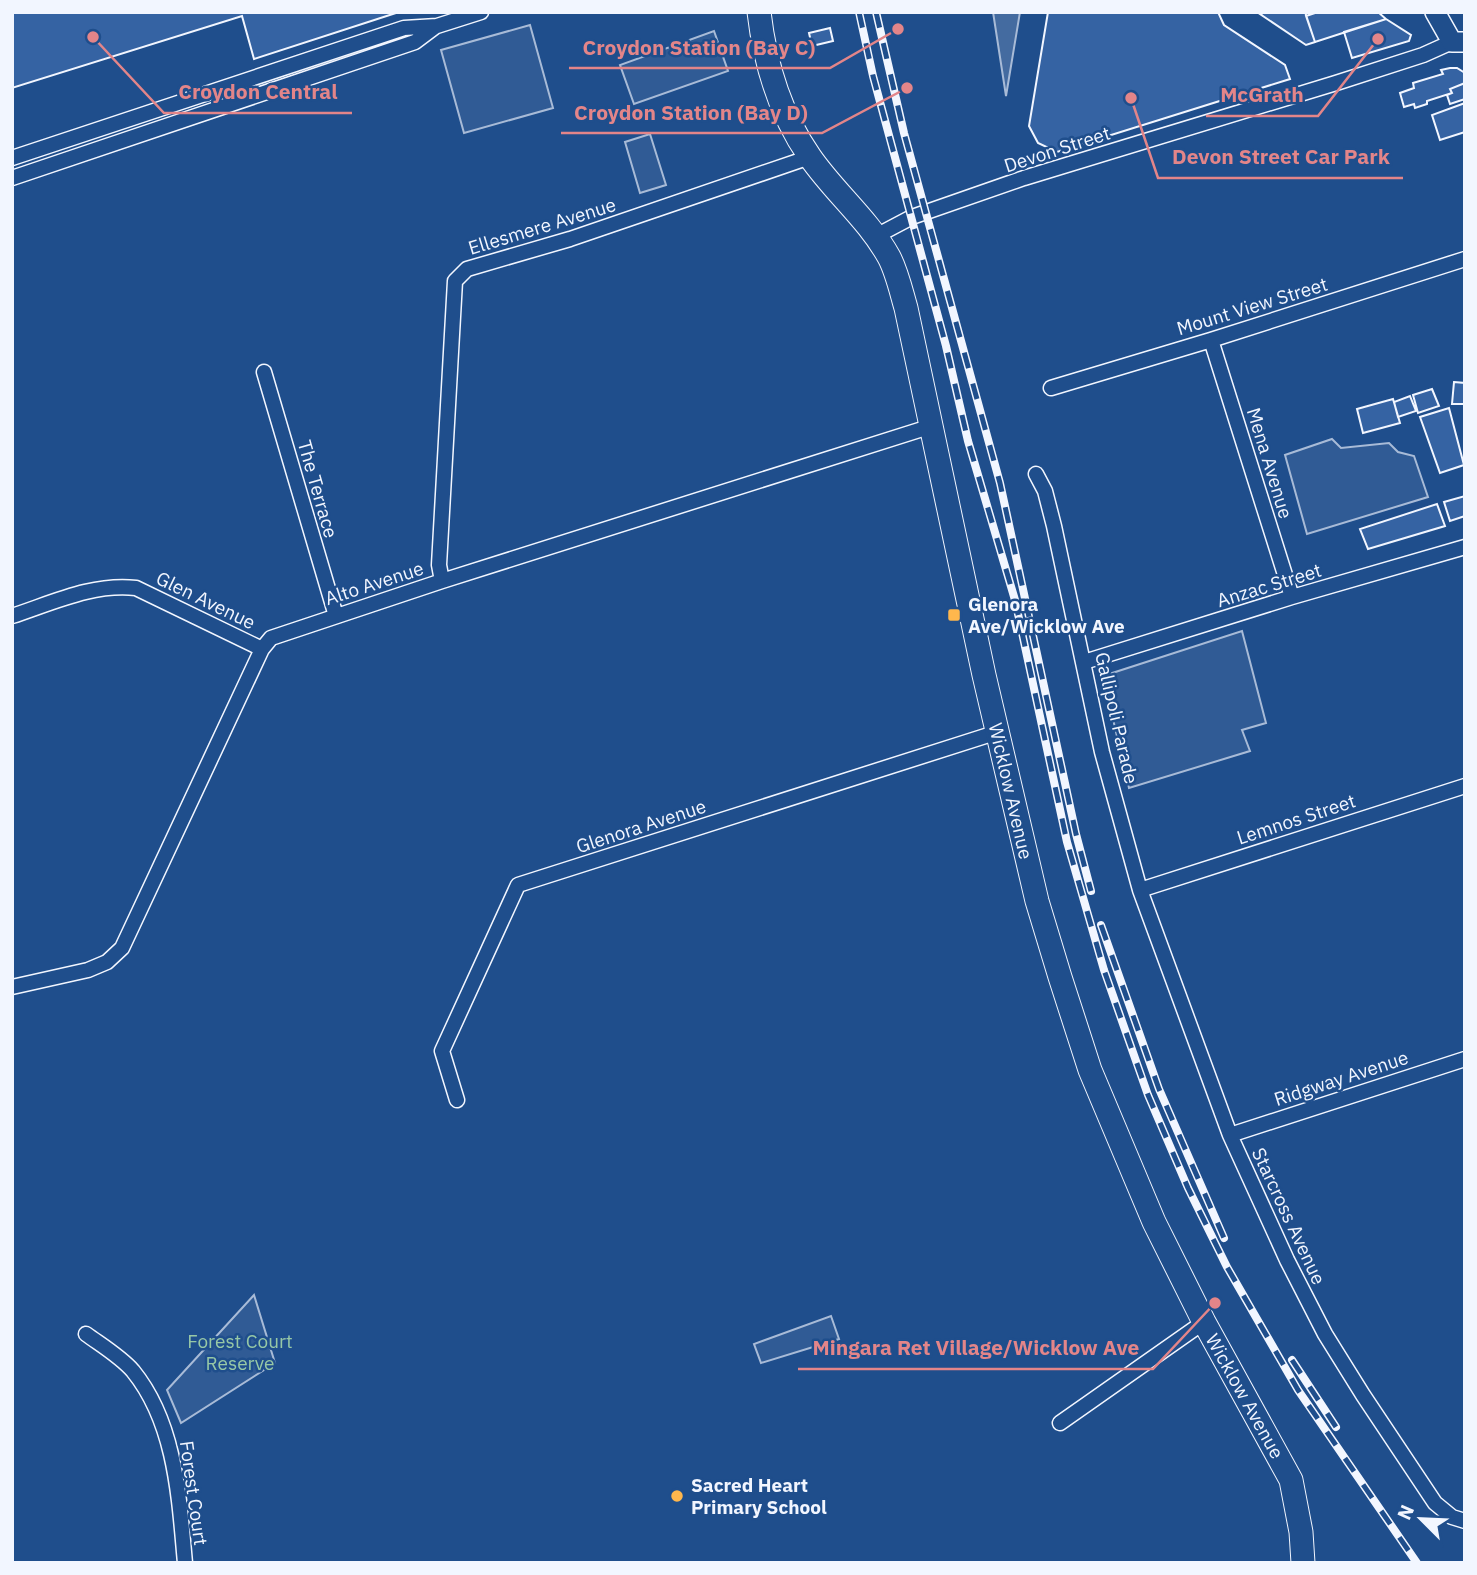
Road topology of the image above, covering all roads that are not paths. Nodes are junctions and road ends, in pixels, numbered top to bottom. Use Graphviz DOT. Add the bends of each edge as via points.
graph roads {
  1 [pos="481,12"];
  2 [pos="759,12"];
  3 [pos="1435,12"];
  4 [pos="437,26"];
  5 [pos="1459,42"];
  6 [pos="810,157"];
  7 [pos="12,158"];
  8 [pos="12,178"];
  9 [pos="876,236"];
  10 [pos="1465,259"];
  11 [pos="1211,340"];
  12 [pos="264,372"];
  13 [pos="1051,388"];
  14 [pos="932,426"];
  15 [pos="1036,474"];
  16 [pos="1465,547"];
  17 [pos="442,581"];
  18 [pos="1292,597"];
  19 [pos="12,616"];
  20 [pos="336,616"];
  21 [pos="262,649"];
  22 [pos="1084,662"];
  23 [pos="998,732"];
  24 [pos="1465,786"];
  25 [pos="1140,890"];
  26 [pos="12,987"];
  27 [pos="1465,1059"];
  28 [pos="457,1100"];
  29 [pos="1230,1135"];
  30 [pos="1204,1322"];
  31 [pos="86,1334"];
  32 [pos="1059,1423"];
  33 [pos="1465,1521"];
  34 [pos="185,1563"];
  35 [pos="1303,1563"];
  1 -- 4 [label="street"];
  2 -- 6 [label="main road, Wicklow Avenue" via="772,79 785,115"];
  3 -- 5 [label="street"];
  4 -- 7 [label="street" via="404,28"];
  4 -- 8 [label="street" via="415,42"];
  5 -- 9 [label="street, Devon Street" via="1024,178 912,217"];
  6 -- 9 [label="main road, Wicklow Avenue"];
  6 -- 17 [label="street, Ellesmere Avenue" via="467,269 456,281 439,565"];
  9 -- 14 [label="main road, Wicklow Avenue" via="906,307"];
  10 -- 11 [label="street, Mount View Street"];
  11 -- 13 [label="street, Mount View Street"];
  11 -- 18 [label="street, Mena Avenue"];
  12 -- 20 [label="street, The Terrace"];
  14 -- 17 [label="street, Alto Avenue"];
  14 -- 23 [label="main road, Wicklow Avenue"];
  15 -- 22 [label="street, Gallipoli Parade" via="1054,526"];
  16 -- 18 [label="street, Anzac Street"];
  17 -- 20 [label="street, Alto Avenue"];
  18 -- 22 [label="street, Anzac Street"];
  19 -- 21 [label="street, Glen Avenue" via="96,589 121,586 136,588"];
  20 -- 21 [label="street, Alto Avenue" via="271,638"];
  21 -- 26 [label="street" via="122,948 107,962 88,970"];
  22 -- 25 [label="street, Gallipoli Parade" via="1102,752"];
  23 -- 28 [label="street, Glenora Avenue" via="518,885 442,1051"];
  23 -- 30 [label="main road, Wicklow Avenue" via="1037,901 1090,1070 1154,1222"];
  24 -- 25 [label="street, Lemnos Street"];
  25 -- 29 [label="street, Starcross Avenue"];
  27 -- 29 [label="street, Ridgway Avenue"];
  29 -- 33 [label="street, Starcross Avenue" via="1325,1334 1435,1503"];
  30 -- 32 [label="street"];
  30 -- 35 [label="main road, Wicklow Avenue" via="1291,1480"];
  31 -- 34 [label="street, Forest Court" via="132,1371 159,1415 171,1450"];
}
